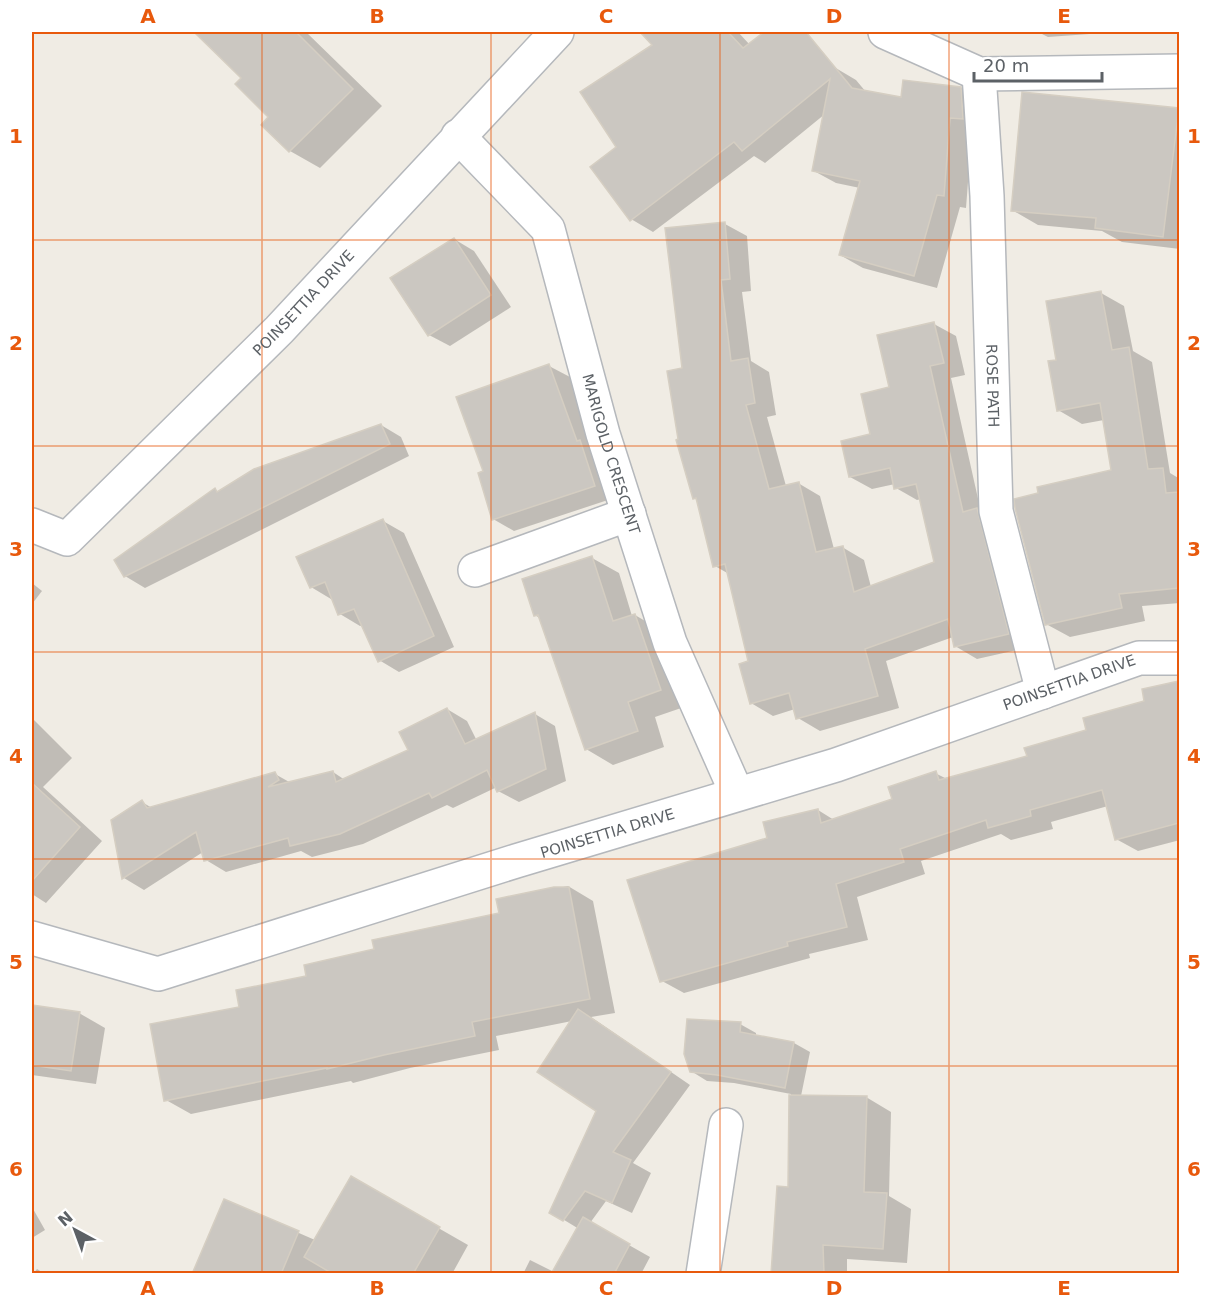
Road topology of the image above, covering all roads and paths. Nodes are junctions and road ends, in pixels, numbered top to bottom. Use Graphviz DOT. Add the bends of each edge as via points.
graph roads {
  1 [pos="557,32"];
  2 [pos="885,32"];
  3 [pos="1179,71"];
  4 [pos="979,74"];
  5 [pos="458,136"];
  6 [pos="629,514"];
  7 [pos="32,525"];
  8 [pos="475,570"];
  9 [pos="1179,658"];
  10 [pos="1043,692"];
  11 [pos="737,794"];
  12 [pos="32,938"];
  13 [pos="726,1125"];
  14 [pos="703,1274"];
  1 -- 5 [label="street, POINSETTIA DRIVE"];
  2 -- 4 [label="street"];
  3 -- 4 [label="street"];
  4 -- 10 [label="street, ROSE PATH" via="988,219 996,511"];
  5 -- 6 [label="street, MARIGOLD CRESCENT" via="548,229 603,434"];
  5 -- 7 [label="street, POINSETTIA DRIVE" via="279,330 67,538"];
  6 -- 8 [label="street"];
  6 -- 11 [label="street, MARIGOLD CRESCENT" via="670,643"];
  9 -- 10 [label="street, POINSETTIA DRIVE" via="1139,658"];
  10 -- 11 [label="street, POINSETTIA DRIVE" via="836,765"];
  11 -- 12 [label="street, POINSETTIA DRIVE" via="158,974"];
  13 -- 14 [label="street"];
}
